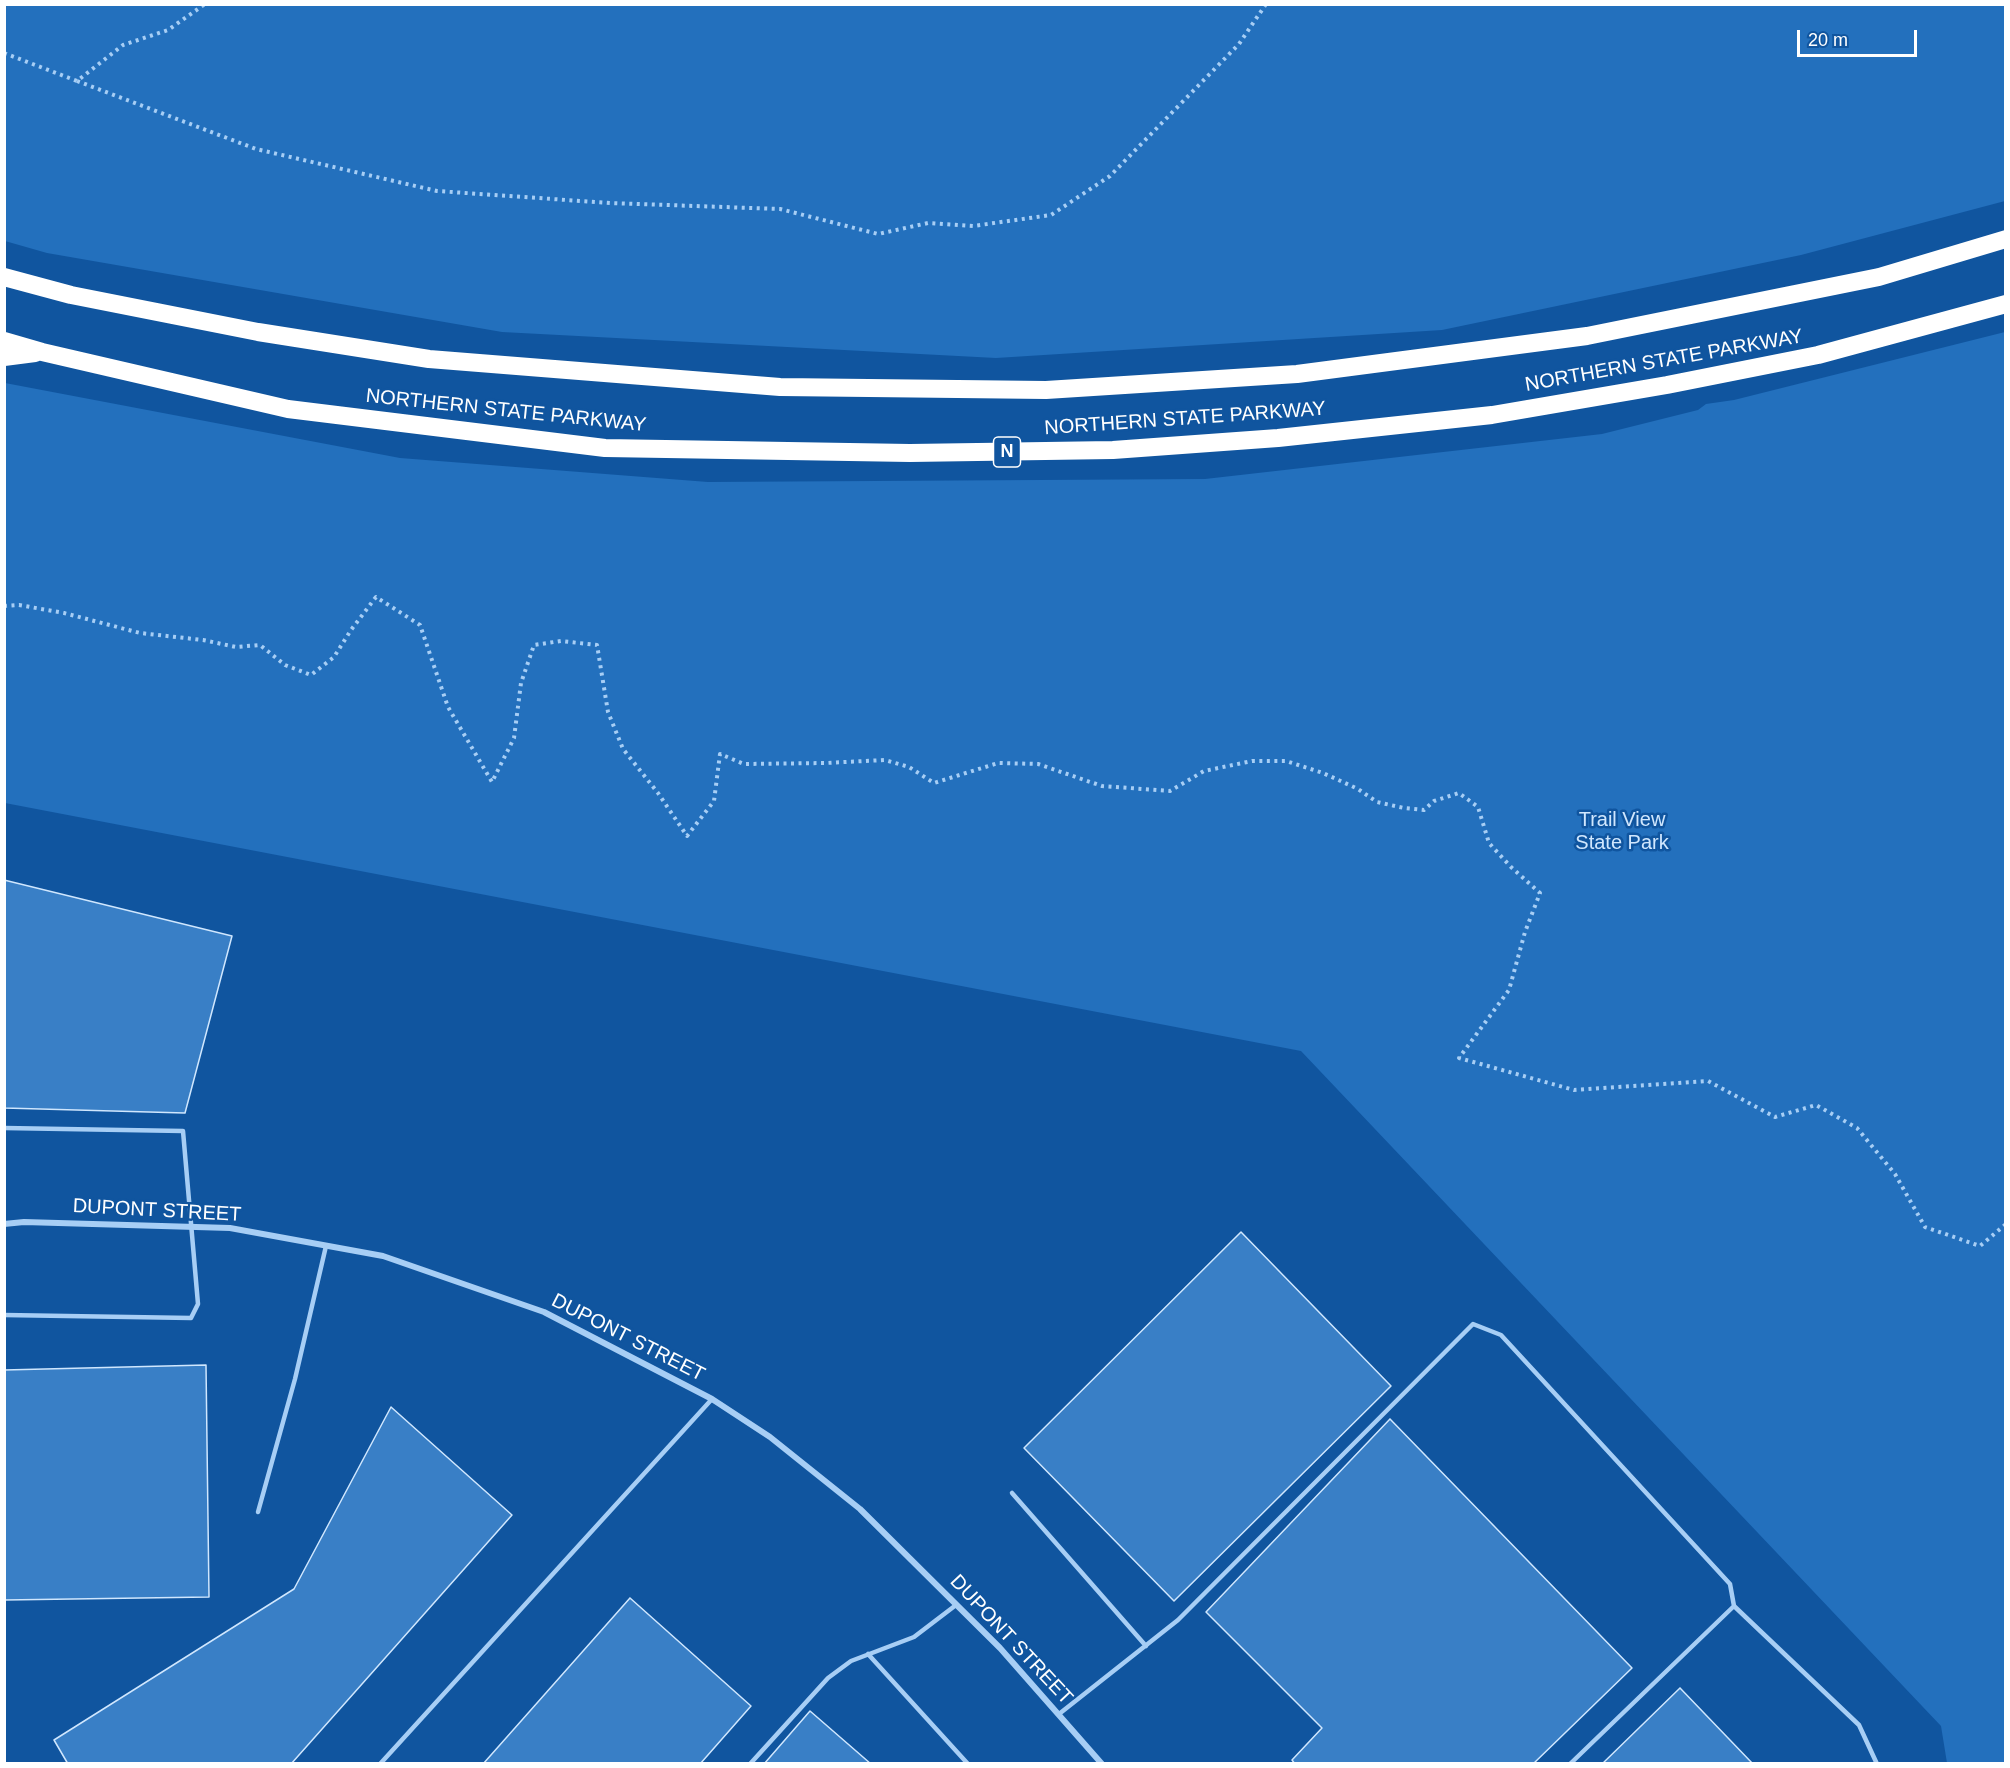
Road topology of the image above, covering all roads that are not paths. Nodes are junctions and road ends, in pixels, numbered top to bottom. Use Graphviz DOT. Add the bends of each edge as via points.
graph roads {
  1 [pos="2006,239"];
  2 [pos="4,277"];
  3 [pos="2006,304"];
  4 [pos="4,341"];
  5 [pos="42,352"];
  6 [pos="4,357"];
  7 [pos="4,1128"];
  8 [pos="4,1224"];
  9 [pos="193,1228"];
  10 [pos="326,1246"];
  11 [pos="4,1315"];
  12 [pos="712,1400"];
  13 [pos="1012,1493"];
  14 [pos="258,1512"];
  15 [pos="956,1605"];
  16 [pos="1734,1606"];
  17 [pos="1146,1646"];
  18 [pos="868,1654"];
  19 [pos="1059,1714"];
  20 [pos="380,1764"];
  21 [pos="750,1764"];
  22 [pos="968,1764"];
  23 [pos="1102,1764"];
  24 [pos="1570,1764"];
  25 [pos="1877,1764"];
  1 -- 2 [label="highway, NORTHERN STATE PARKWAY" via="1879,277 1587,336 1297,374 1046,390 780,387 429,359 246,329 71,295"];
  3 -- 5 [label="highway, NORTHERN STATE PARKWAY / N" via="1818,355 1667,386 1492,415 1278,438 1101,450 910,453 605,448 288,409"];
  4 -- 5 [label="highway, NORTHERN STATE PARKWAY / N"];
  5 -- 6 [label="highway"];
  7 -- 9 [label="lane" via="183,1131"];
  8 -- 9 [label="street, DUPONT STREET"];
  9 -- 10 [label="street, DUPONT STREET" via="230,1228"];
  9 -- 11 [label="lane" via="198,1304 191,1318"];
  10 -- 12 [label="street, DUPONT STREET" via="383,1256 544,1312"];
  10 -- 14 [label="lane"];
  12 -- 15 [label="street, DUPONT STREET" via="770,1437 860,1509"];
  12 -- 20 [label="lane"];
  13 -- 17 [label="lane"];
  15 -- 18 [label="lane" via="914,1637"];
  15 -- 19 [label="street, DUPONT STREET"];
  16 -- 17 [label="lane" via="1730,1584 1509,1343 1501,1335 1473,1324 1178,1620"];
  16 -- 24 [label="lane"];
  16 -- 25 [label="lane" via="1859,1725"];
  17 -- 19 [label="lane"];
  18 -- 21 [label="lane" via="828,1678"];
  18 -- 22 [label="lane"];
  19 -- 23 [label="street, DUPONT STREET"];
}
